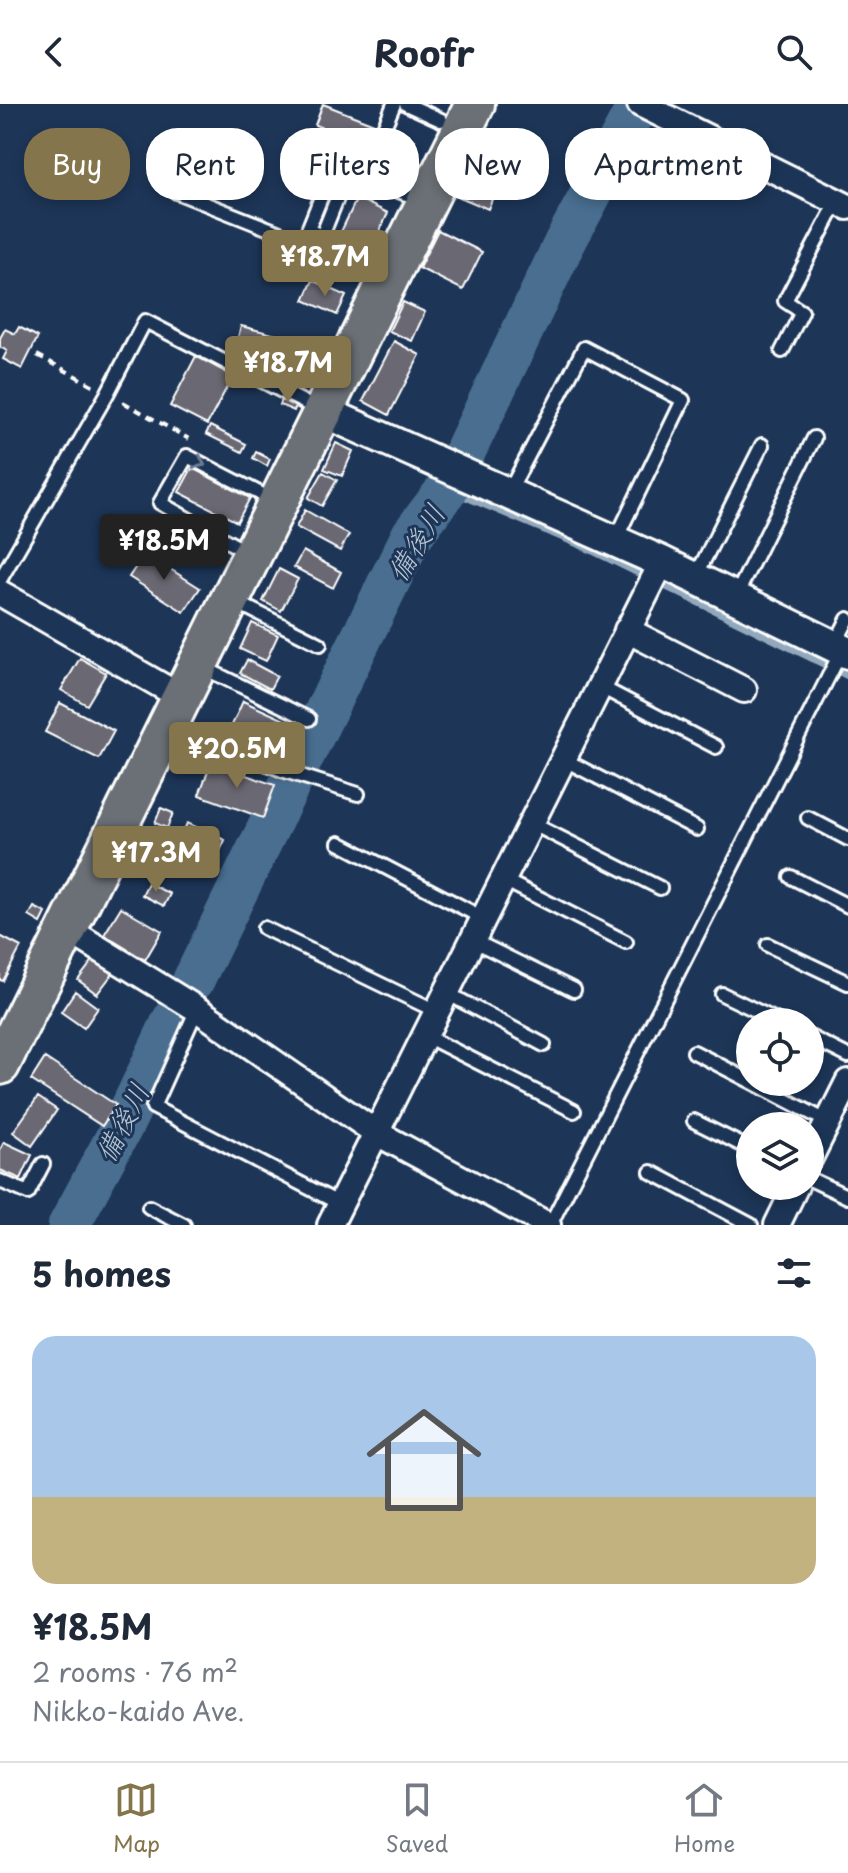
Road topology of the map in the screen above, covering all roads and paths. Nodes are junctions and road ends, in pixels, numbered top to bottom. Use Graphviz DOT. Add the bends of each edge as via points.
graph roads {
  1 [pos="394,104"];
  2 [pos="406,104"];
  3 [pos="475,104"];
  4 [pos="644,106"];
  5 [pos="441,120"];
  6 [pos="384,128"];
  7 [pos="199,200"];
  8 [pos="320,200"];
  9 [pos="336,200"];
  10 [pos="842,204"];
  11 [pos="305,236"];
  12 [pos="389,276"];
  13 [pos="782,351"];
  14 [pos="37,355"];
  15 [pos="107,394"];
  16 [pos="322,411"];
  17 [pos="814,438"];
  18 [pos="200,445"];
  19 [pos="762,445"];
  20 [pos="261,494"];
  21 [pos="508,494"];
  22 [pos="615,541"];
  23 [pos="251,555"];
  24 [pos="662,562"];
  25 [pos="695,578"];
  26 [pos="0,580"];
  27 [pos="0,593"];
  28 [pos="229,598"];
  29 [pos="735,598"];
  30 [pos="627,630"];
  31 [pos="843,642"];
  32 [pos="320,644"];
  33 [pos="599,686"];
  34 [pos="744,690"];
  35 [pos="182,695"];
  36 [pos="309,719"];
  37 [pos="716,747"];
  38 [pos="563,759"];
  39 [pos="358,794"];
  40 [pos="808,818"];
  41 [pos="531,823"];
  42 [pos="697,829"];
  43 [pos="848,839"];
  44 [pos="339,843"];
  45 [pos="791,877"];
  46 [pos="502,879"];
  47 [pos="660,888"];
  48 [pos="848,906"];
  49 [pos="483,918"];
  50 [pos="264,928"];
  51 [pos="67,929"];
  52 [pos="472,940"];
  53 [pos="626,942"];
  54 [pos="768,945"];
  55 [pos="848,983"];
  56 [pos="574,990"];
  57 [pos="722,994"];
  58 [pos="441,1001"];
  59 [pos="751,1008"];
  60 [pos="197,1009"];
  61 [pos="424,1035"];
  62 [pos="824,1044"];
  63 [pos="544,1045"];
  64 [pos="694,1052"];
  65 [pos="848,1056"];
  66 [pos="0,1065"];
  67 [pos="736,1073"];
  68 [pos="848,1082"];
  69 [pos="779,1096"];
  70 [pos="574,1111"];
  71 [pos="694,1121"];
  72 [pos="828,1122"];
  73 [pos="824,1130"];
  74 [pos="375,1132"];
  75 [pos="736,1142"];
  76 [pos="43,1164"];
  77 [pos="651,1172"];
  78 [pos="0,1181"];
  79 [pos="824,1186"];
  80 [pos="848,1197"];
  81 [pos="789,1200"];
  82 [pos="149,1207"];
  83 [pos="335,1215"];
  84 [pos="184,1225"];
  85 [pos="549,1225"];
  86 [pos="751,1225"];
  87 [pos="777,1225"];
  1 -- 6 [label="lane"];
  2 -- 5 [label="lane"];
  3 -- 12 [label="highway"];
  4 -- 10 [label="street"];
  7 -- 11 [label="lane"];
  8 -- 11 [label="lane"];
  9 -- 11 [label="lane" via="322,236"];
  10 -- 13 [label="lane" via="785,301 802,312"];
  11 -- 12 [label="lane"];
  12 -- 16 [label="highway"];
  14 -- 15 [label="path"];
  15 -- 16 [label="lane" via="145,321"];
  15 -- 18 [label="path"];
  15 -- 26 [label="lane"];
  16 -- 21 [label="street"];
  16 -- 23 [label="highway"];
  17 -- 29 [label="lane"];
  19 -- 25 [label="lane"];
  23 -- 20 [label="lane, one-way" via="160,503 187,456"];
  21 -- 22 [label="street"];
  21 -- 22 [label="lane" via="584,348 683,400"];
  22 -- 24 [label="street"];
  23 -- 28 [label="highway"];
  24 -- 25 [label="street"];
  24 -- 30 [label="street"];
  25 -- 29 [label="street"];
  27 -- 35 [label="street"];
  28 -- 32 [label="lane"];
  28 -- 35 [label="highway"];
  29 -- 31 [label="street"];
  30 -- 33 [label="street"];
  30 -- 34 [label="street"];
  31 -- 85 [label="lane"];
  33 -- 37 [label="lane"];
  33 -- 38 [label="street"];
  35 -- 36 [label="lane"];
  35 -- 39 [label="lane" via="282,770"];
  35 -- 51 [label="highway"];
  38 -- 41 [label="street"];
  38 -- 42 [label="lane"];
  40 -- 43 [label="lane"];
  41 -- 46 [label="street"];
  41 -- 47 [label="lane"];
  44 -- 49 [label="lane"];
  45 -- 48 [label="lane"];
  46 -- 49 [label="street"];
  46 -- 53 [label="lane"];
  49 -- 52 [label="street"];
  50 -- 58 [label="lane"];
  51 -- 60 [label="street"];
  51 -- 66 [label="highway"];
  52 -- 56 [label="lane"];
  52 -- 58 [label="street"];
  54 -- 55 [label="lane"];
  57 -- 59 [label="lane"];
  58 -- 61 [label="street"];
  58 -- 63 [label="lane"];
  60 -- 74 [label="street"];
  60 -- 83 [label="lane" via="153,1107"];
  61 -- 70 [label="lane"];
  61 -- 74 [label="street"];
  62 -- 65 [label="lane"];
  64 -- 67 [label="lane"];
  68 -- 72 [label="street"];
  69 -- 72 [label="lane"];
  71 -- 75 [label="lane"];
  72 -- 73 [label="street"];
  74 -- 83 [label="street"];
  74 -- 85 [label="street"];
  76 -- 78 [label="lane" via="28,1193"];
  77 -- 86 [label="lane"];
  79 -- 80 [label="lane"];
  81 -- 87 [label="street"];
  82 -- 84 [label="lane"];
}
